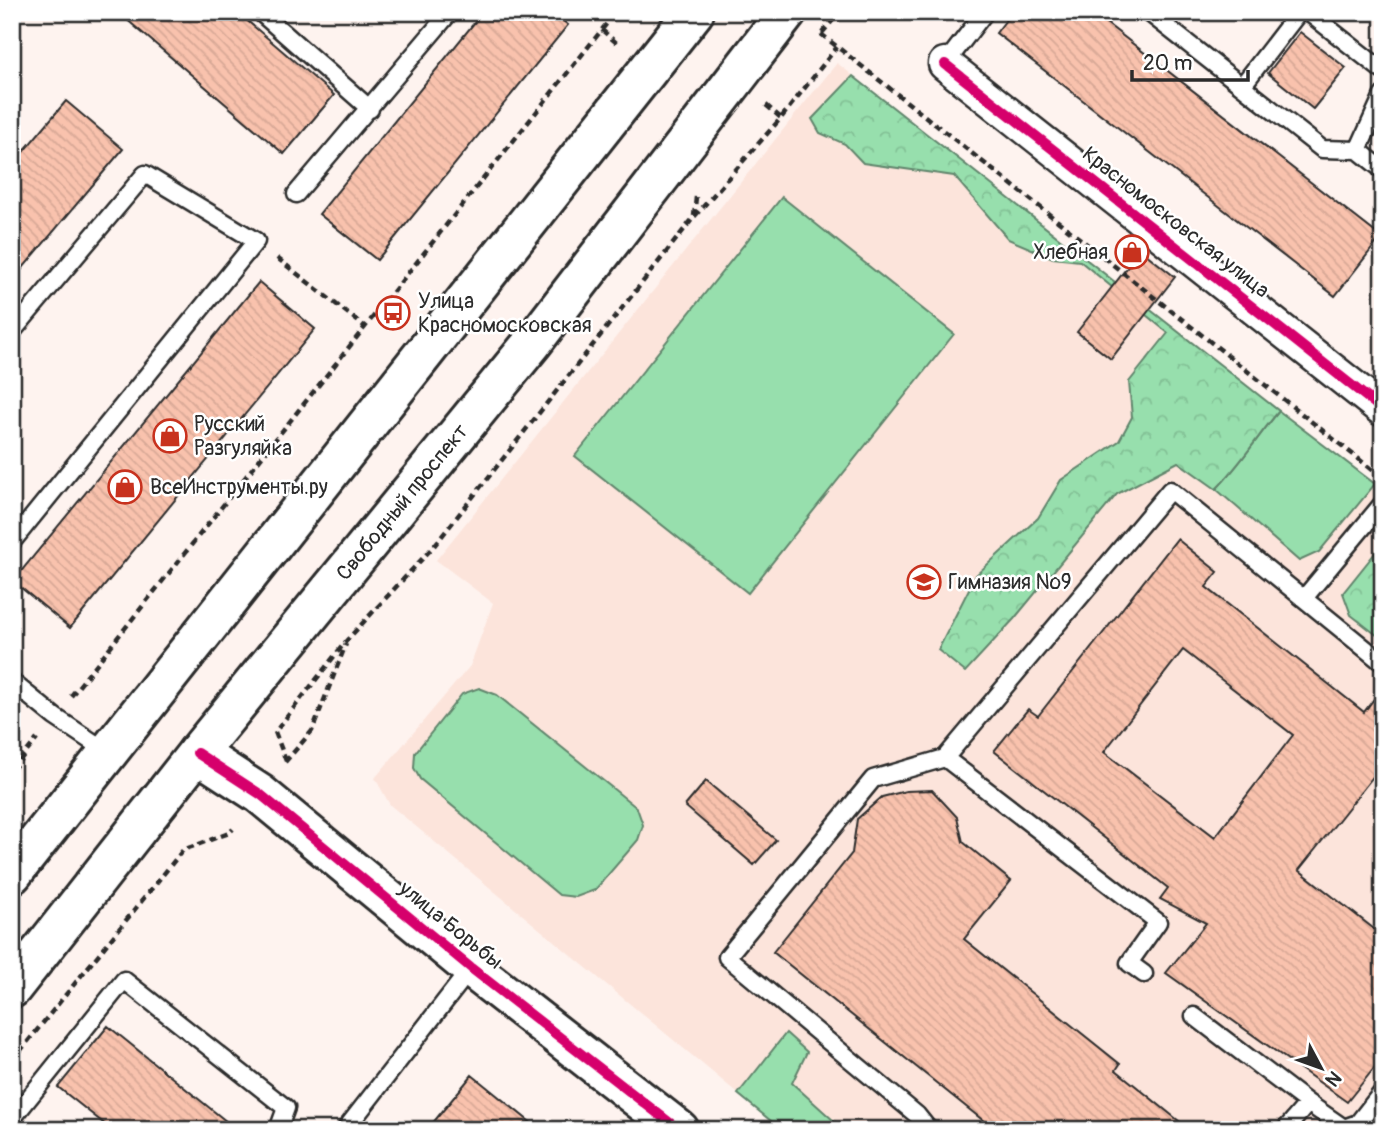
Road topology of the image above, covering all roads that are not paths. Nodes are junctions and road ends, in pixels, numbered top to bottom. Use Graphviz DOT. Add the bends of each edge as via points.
graph roads {
  1 [pos="260,12"];
  2 [pos="450,12"];
  3 [pos="694,12"];
  4 [pos="787,12"];
  5 [pos="985,12"];
  6 [pos="1148,12"];
  7 [pos="1299,12"];
  8 [pos="1308,12"];
  9 [pos="945,64"];
  10 [pos="1383,71"];
  11 [pos="1241,86"];
  12 [pos="1383,95"];
  13 [pos="370,109"];
  14 [pos="1358,150"];
  15 [pos="1383,170"];
  16 [pos="296,194"];
  17 [pos="12,332"];
  18 [pos="1383,410"];
  19 [pos="1383,503"];
  20 [pos="12,542"];
  21 [pos="1305,597"];
  22 [pos="1383,663"];
  23 [pos="12,682"];
  24 [pos="109,753"];
  25 [pos="197,753"];
  26 [pos="945,758"];
  27 [pos="12,874"];
  28 [pos="471,968"];
  29 [pos="1144,974"];
  30 [pos="12,988"];
  31 [pos="1194,1016"];
  32 [pos="1383,1091"];
  33 [pos="1308,1103"];
  34 [pos="12,1119"];
  35 [pos="278,1130"];
  36 [pos="345,1130"];
  37 [pos="679,1130"];
  38 [pos="929,1130"];
  39 [pos="1285,1130"];
  1 -- 13 [label="lane"];
  2 -- 13 [label="lane"];
  3 -- 24 [label="main road"];
  4 -- 25 [label="main road, Свободный проспект" via="533,342"];
  5 -- 9 [label="lane"];
  6 -- 11 [label="lane"];
  7 -- 11 [label="lane"];
  8 -- 10 [label="lane"];
  9 -- 18 [label="street, Красномосковская улица"];
  11 -- 14 [label="lane" via="1322,149"];
  12 -- 14 [label="lane"];
  13 -- 16 [label="lane"];
  14 -- 15 [label="lane"];
  17 -- 20 [label="lane" via="145,174 256,241"];
  19 -- 21 [label="lane"];
  21 -- 22 [label="lane"];
  21 -- 26 [label="lane" via="1170,490"];
  23 -- 24 [label="lane"];
  24 -- 27 [label="main road"];
  25 -- 28 [label="main road, улица Борьбы" via="260,794"];
  25 -- 30 [label="main road, Свободный проспект"];
  26 -- 29 [label="lane" via="1158,922 1129,963"];
  26 -- 38 [label="lane" via="873,779 727,957 917,1115"];
  28 -- 36 [label="lane"];
  28 -- 37 [label="main road, улица Борьбы"];
  31 -- 33 [label="lane"];
  32 -- 33 [label="lane" via="1358,1123 1344,1128"];
  33 -- 39 [label="lane"];
  34 -- 35 [label="lane" via="124,980 286,1108"];
}
